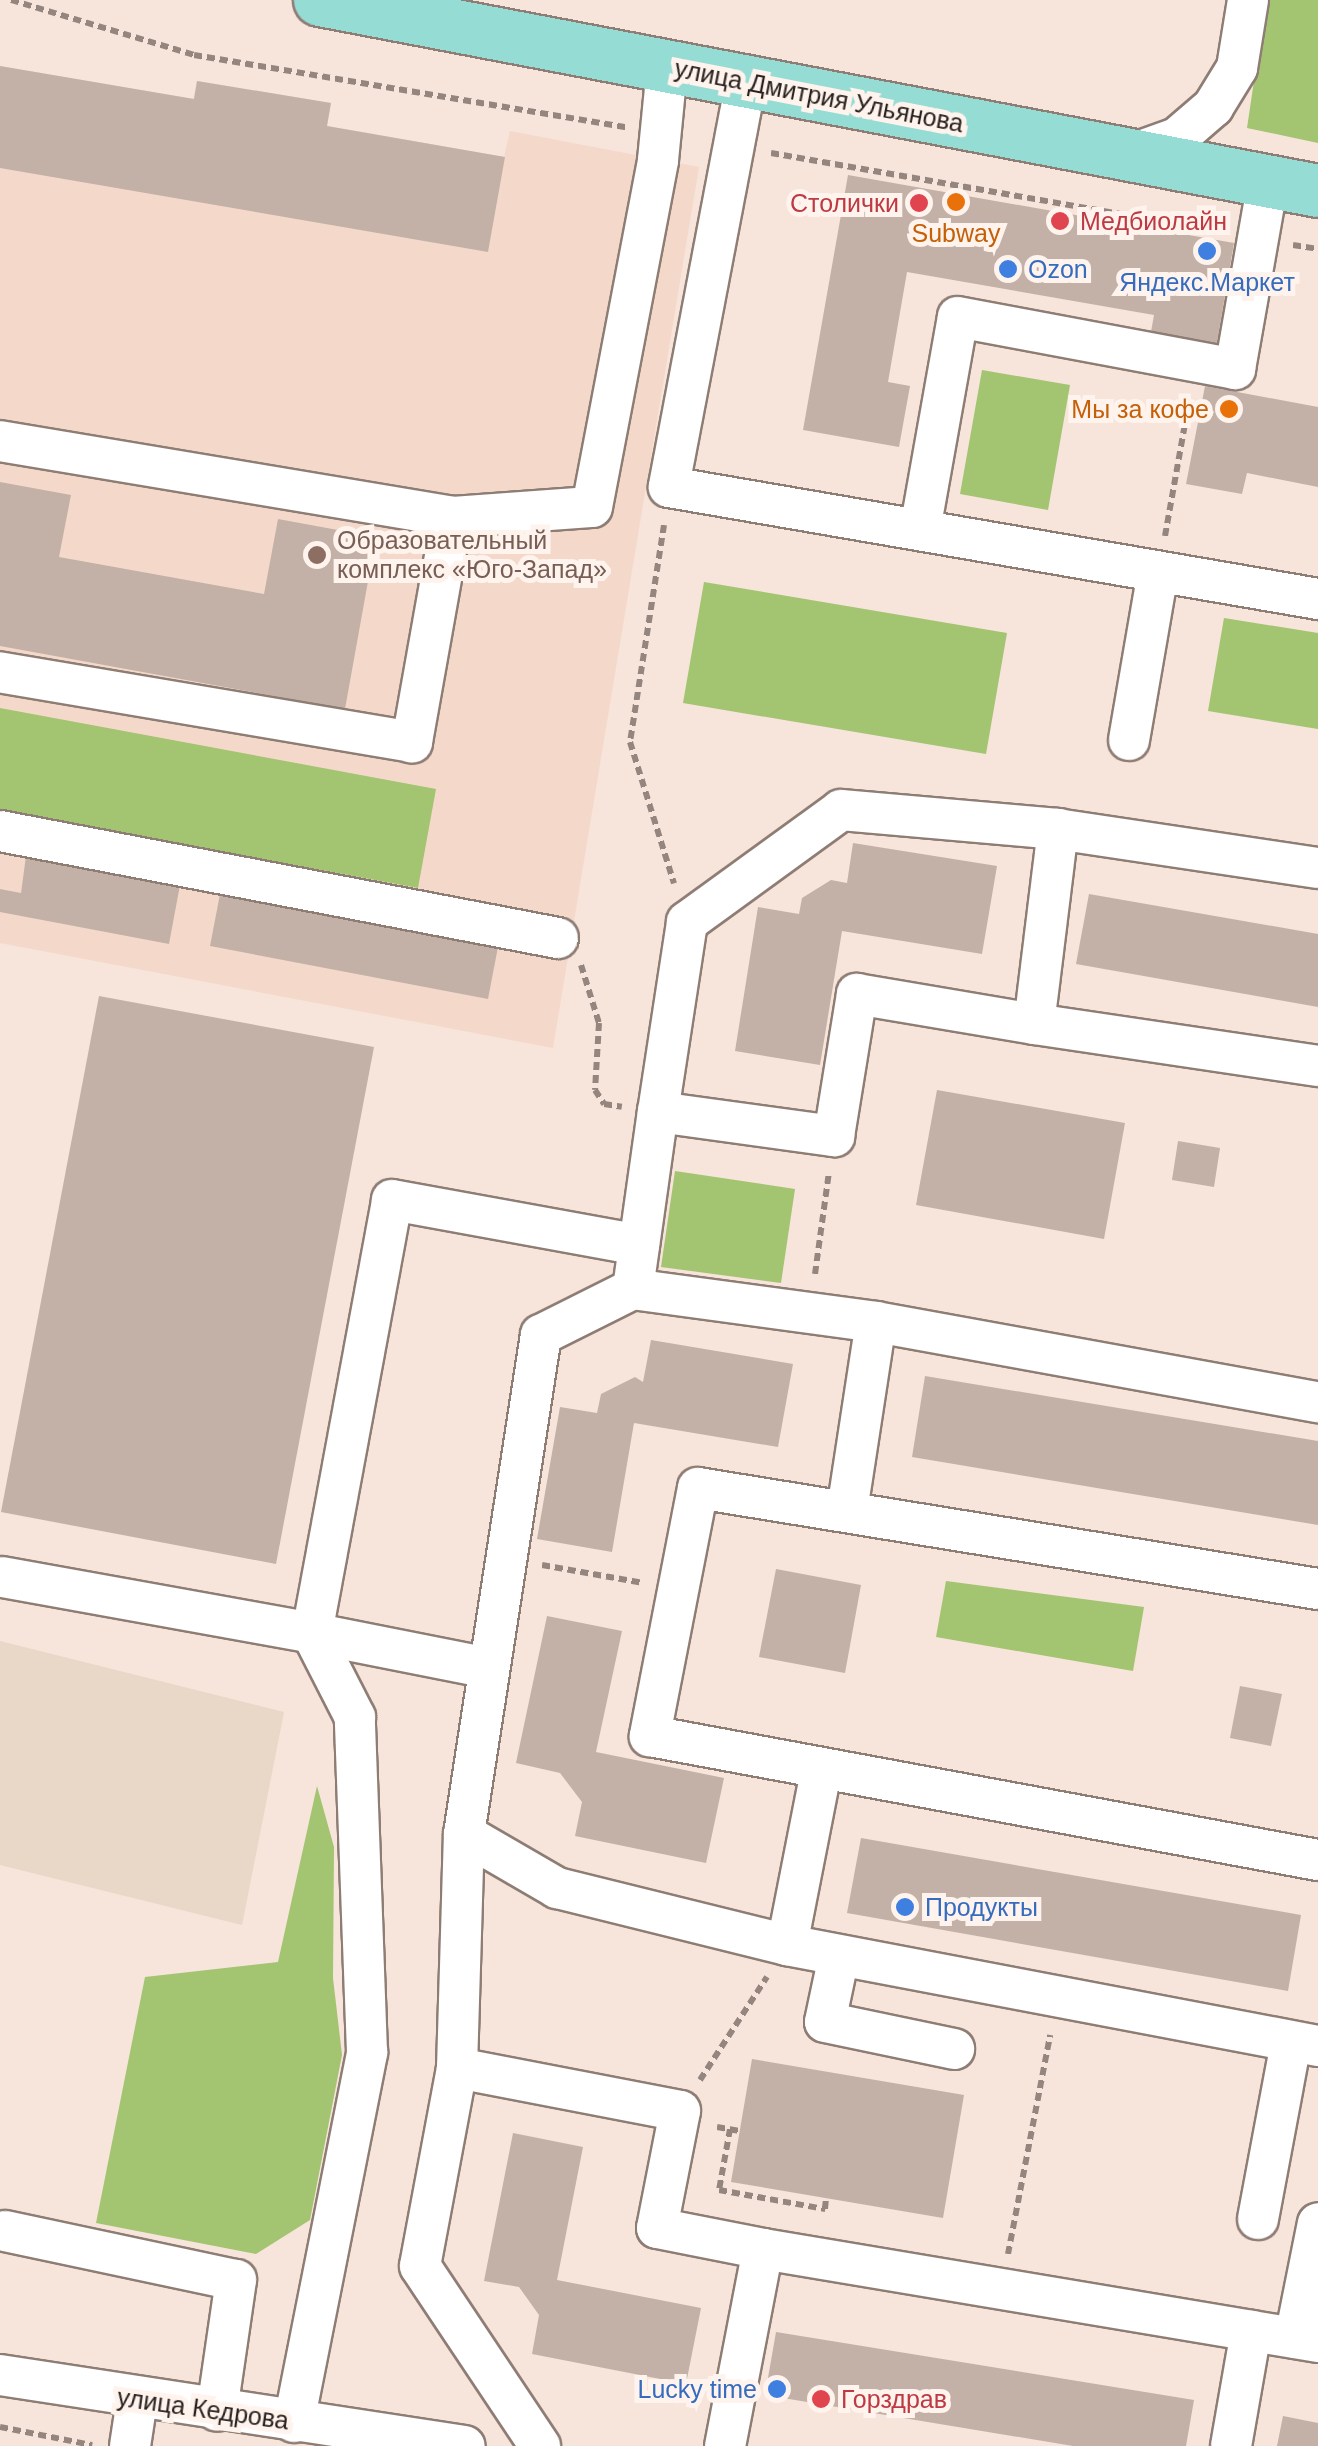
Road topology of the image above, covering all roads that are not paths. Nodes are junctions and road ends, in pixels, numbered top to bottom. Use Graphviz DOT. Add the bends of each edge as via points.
graph roads {
  1 [pos="320,0"];
  2 [pos="1248,0"];
  3 [pos="666,68"];
  4 [pos="746,82"];
  5 [pos="1128,155"];
  6 [pos="1293,186"];
  7 [pos="0,441"];
  8 [pos="452,517"];
  9 [pos="920,530"];
  10 [pos="1158,572"];
  11 [pos="1318,599"];
  12 [pos="0,672"];
  13 [pos="1129,740"];
  14 [pos="1058,829"];
  15 [pos="0,831"];
  16 [pos="1318,868"];
  17 [pos="558,938"];
  18 [pos="1034,1024"];
  19 [pos="1318,1066"];
  20 [pos="642,1110"];
  21 [pos="639,1245"];
  22 [pos="633,1289"];
  23 [pos="876,1322"];
  24 [pos="1318,1402"];
  25 [pos="846,1510"];
  26 [pos="2,1576"];
  27 [pos="1318,1589"];
  28 [pos="312,1633"];
  29 [pos="489,1668"];
  30 [pos="821,1770"];
  31 [pos="464,1834"];
  32 [pos="1318,1860"];
  33 [pos="788,1945"];
  34 [pos="839,1956"];
  35 [pos="1304,2044"];
  36 [pos="954,2049"];
  37 [pos="457,2068"];
  38 [pos="1258,2220"];
  39 [pos="1318,2222"];
  40 [pos="5,2231"];
  41 [pos="764,2249"];
  42 [pos="1251,2331"];
  43 [pos="1306,2340"];
  44 [pos="0,2375"];
  45 [pos="137,2400"];
  46 [pos="217,2411"];
  47 [pos="294,2422"];
  48 [pos="374,2440"];
  49 [pos="130,2446"];
  50 [pos="465,2446"];
  51 [pos="540,2446"];
  52 [pos="725,2446"];
  53 [pos="1231,2446"];
  1 -- 3 [label="main road, улица Дмитрия Ульянова"];
  2 -- 5 [label="street" via="1237,68 1213,107 1178,138"];
  3 -- 4 [label="main road, улица Дмитрия Ульянова"];
  3 -- 8 [label="street" via="658,160 592,507"];
  4 -- 5 [label="main road, улица Дмитрия Ульянова"];
  4 -- 9 [label="street" via="670,487"];
  5 -- 6 [label="main road, улица Дмитрия Ульянова"];
  6 -- 9 [label="street" via="1235,368 958,318"];
  7 -- 8 [label="street"];
  8 -- 12 [label="street" via="412,742"];
  9 -- 10 [label="street"];
  10 -- 11 [label="street"];
  10 -- 13 [label="street"];
  14 -- 16 [label="street"];
  14 -- 18 [label="street"];
  14 -- 20 [label="street" via="842,810 687,922"];
  15 -- 17 [label="street"];
  18 -- 19 [label="street"];
  18 -- 20 [label="street" via="858,994 834,1136"];
  20 -- 21 [label="street"];
  21 -- 22 [label="street"];
  21 -- 28 [label="street" via="392,1200"];
  22 -- 23 [label="street"];
  22 -- 29 [label="street" via="541,1335"];
  23 -- 24 [label="street"];
  23 -- 25 [label="street"];
  25 -- 27 [label="street"];
  25 -- 30 [label="street" via="698,1488 650,1736"];
  26 -- 28 [label="street"];
  28 -- 29 [label="street"];
  28 -- 47 [label="street" via="356,1717 367,2052"];
  29 -- 31 [label="street"];
  30 -- 32 [label="street"];
  30 -- 33 [label="street"];
  31 -- 33 [label="street" via="557,1888"];
  31 -- 37 [label="street"];
  33 -- 34 [label="street"];
  34 -- 35 [label="street"];
  34 -- 36 [label="street" via="825,2022"];
  35 -- 38 [label="street"];
  37 -- 41 [label="street" via="680,2111 657,2228"];
  37 -- 51 [label="street" via="420,2266"];
  39 -- 43 [label="street"];
  40 -- 46 [label="street" via="236,2280"];
  41 -- 42 [label="street"];
  41 -- 52 [label="street"];
  42 -- 43 [label="street"];
  42 -- 53 [label="street"];
  44 -- 45 [label="street, улица Кедрова"];
  45 -- 46 [label="street, улица Кедрова"];
  45 -- 49 [label="street"];
  46 -- 47 [label="street, улица Кедрова"];
  47 -- 48 [label="street, улица Кедрова"];
  48 -- 50 [label="street, улица Кедрова"];
}
